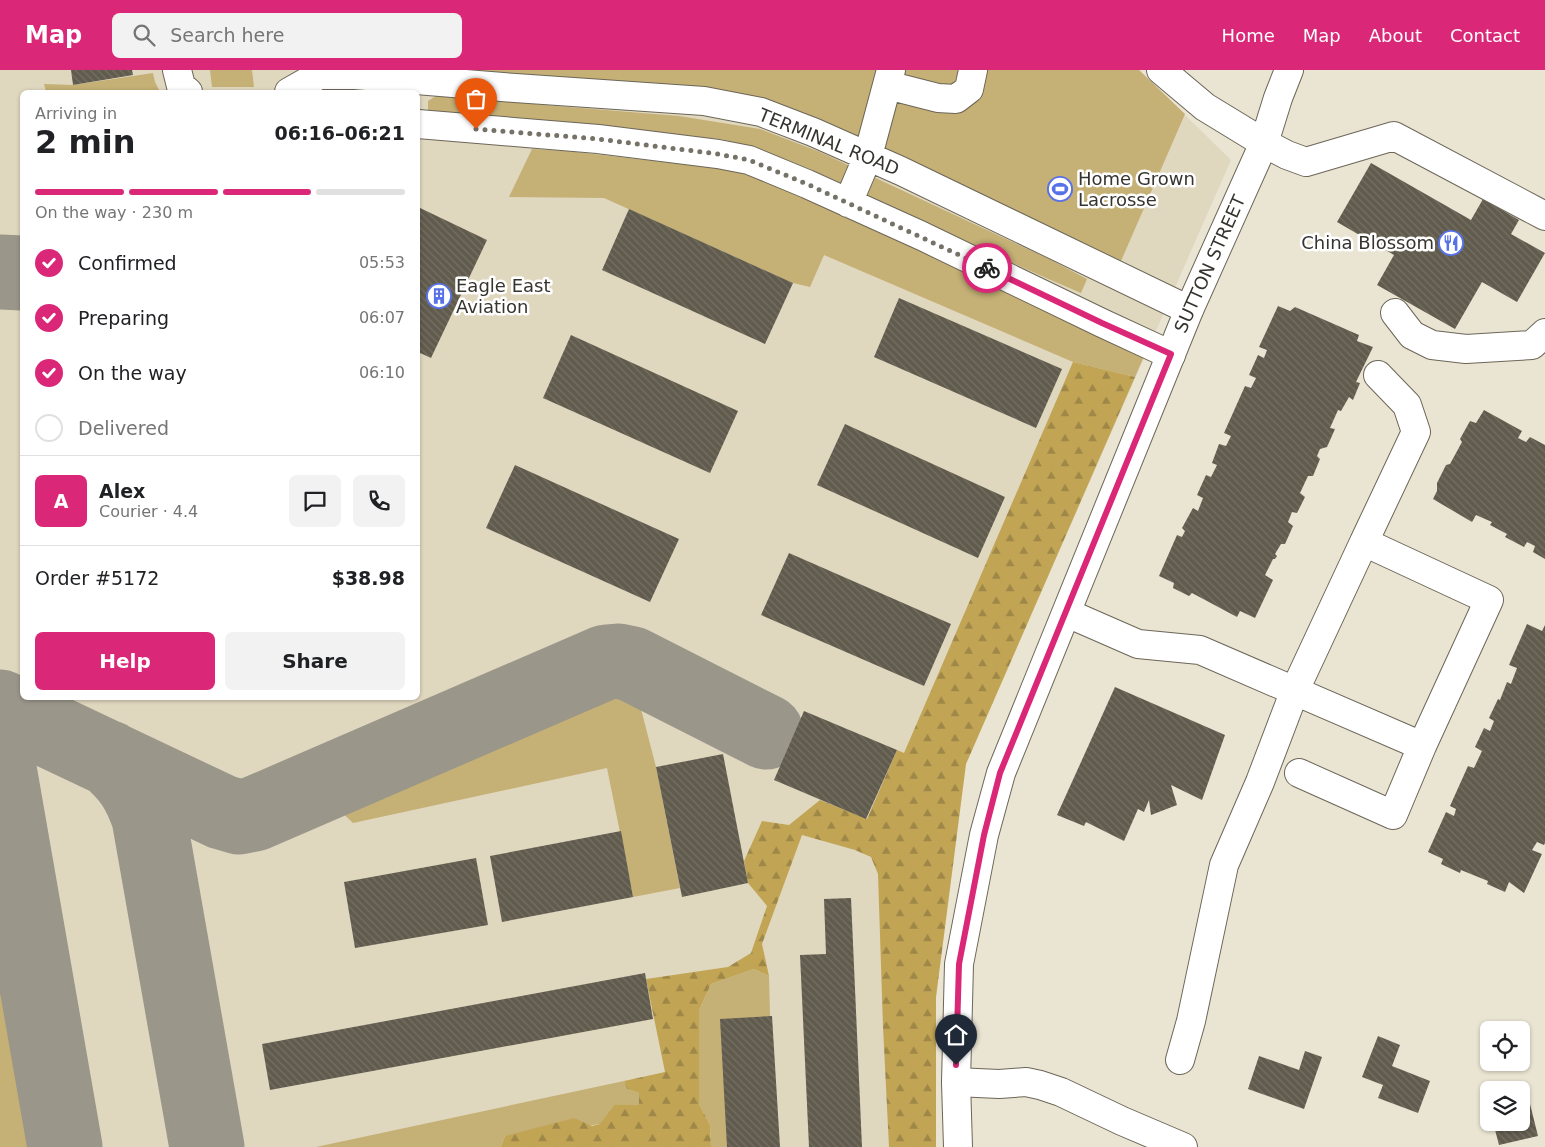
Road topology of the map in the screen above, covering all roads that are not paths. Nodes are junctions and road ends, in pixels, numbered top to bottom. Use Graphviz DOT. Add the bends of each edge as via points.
graph roads {
  1 [pos="177,70"];
  2 [pos="973,70"];
  3 [pos="1161,70"];
  4 [pos="1289,70"];
  5 [pos="308,72"];
  6 [pos="888,78"];
  7 [pos="404,86"];
  8 [pos="186,90"];
  9 [pos="289,90"];
  10 [pos="420,124"];
  11 [pos="1264,142"];
  12 [pos="868,156"];
  13 [pos="848,203"];
  14 [pos="1545,216"];
  15 [pos="1190,310"];
  16 [pos="1395,313"];
  17 [pos="1545,333"];
  18 [pos="1171,354"];
  19 [pos="1378,375"];
  20 [pos="1364,542"];
  21 [pos="1067,613"];
  22 [pos="1295,690"];
  23 [pos="1422,746"];
  24 [pos="1299,773"];
  25 [pos="1180,1060"];
  26 [pos="956,1082"];
  27 [pos="958,1147"];
  28 [pos="1183,1147"];
  1 -- 8 [label="main road" via="181,86"];
  2 -- 6 [label="main road" via="969,90 956,99 938,98"];
  3 -- 11 [label="main road" via="1205,107"];
  4 -- 11 [label="main road, SUTTON STREET"];
  5 -- 7 [label="main road, TERMINAL ROAD" via="355,75"];
  5 -- 9 [label="main road"];
  6 -- 12 [label="main road"];
  7 -- 12 [label="main road, TERMINAL ROAD" via="704,101 762,112"];
  10 -- 13 [label="main road" via="598,139 749,160"];
  11 -- 14 [label="main road" via="1306,162 1394,136"];
  11 -- 15 [label="main road, SUTTON STREET"];
  12 -- 13 [label="main road"];
  12 -- 15 [label="main road, TERMINAL ROAD"];
  13 -- 18 [label="main road"];
  15 -- 18 [label="main road, SUTTON STREET"];
  16 -- 17 [label="main road" via="1412,335 1432,345 1466,349 1532,345"];
  18 -- 21 [label="main road, SUTTON STREET"];
  19 -- 20 [label="main road" via="1407,405 1416,432"];
  20 -- 22 [label="main road"];
  20 -- 23 [label="main road" via="1489,600"];
  21 -- 22 [label="main road" via="1138,644 1200,650"];
  21 -- 26 [label="main road, SUTTON STREET" via="1000,773 984,835 959,964"];
  22 -- 23 [label="main road"];
  22 -- 25 [label="main road" via="1224,865"];
  23 -- 24 [label="main road" via="1392,815"];
  26 -- 27 [label="main road, SUTTON STREET"];
  26 -- 28 [label="main road" via="1040,1085"];
}
